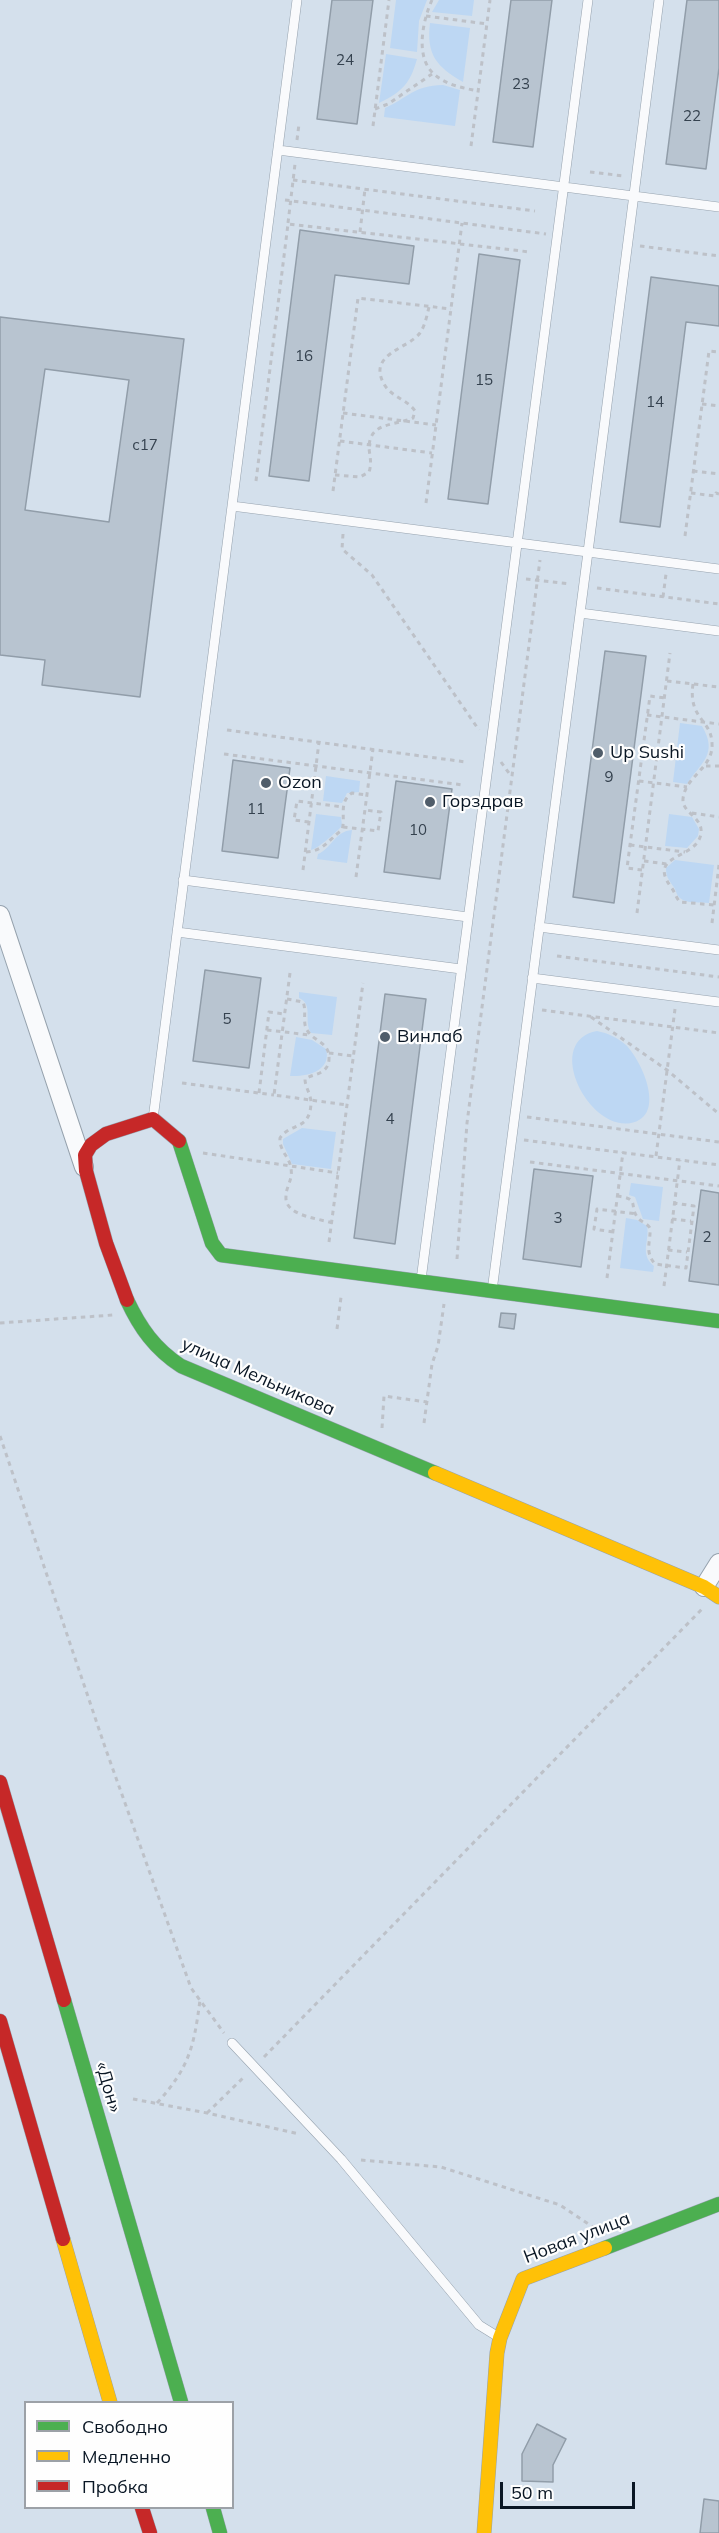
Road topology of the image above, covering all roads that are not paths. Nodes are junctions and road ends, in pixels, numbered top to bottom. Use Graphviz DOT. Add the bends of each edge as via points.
graph roads {
  1 [pos="297,0"];
  2 [pos="588,0"];
  3 [pos="659,0"];
  4 [pos="278,150"];
  5 [pos="563,187"];
  6 [pos="634,196"];
  7 [pos="719,207"];
  8 [pos="232,506"];
  9 [pos="517,543"];
  10 [pos="588,552"];
  11 [pos="719,569"];
  12 [pos="580,613"];
  13 [pos="719,631"];
  14 [pos="183,880"];
  15 [pos="0,915"];
  16 [pos="468,917"];
  17 [pos="539,927"];
  18 [pos="177,932"];
  19 [pos="719,950"];
  20 [pos="461,969"];
  21 [pos="532,978"];
  22 [pos="719,1002"];
  23 [pos="153,1119"];
  24 [pos="86,1172"];
  25 [pos="420,1282"];
  26 [pos="492,1291"];
  27 [pos="719,1321"];
  28 [pos="719,1563"];
  29 [pos="710,1596"];
  30 [pos="0,1782"];
  31 [pos="0,2020"];
  32 [pos="232,2043"];
  33 [pos="719,2204"];
  34 [pos="500,2338"];
  35 [pos="109,2401"];
  36 [pos="180,2401"];
  37 [pos="142,2509"];
  38 [pos="213,2509"];
  39 [pos="150,2533"];
  40 [pos="220,2533"];
  41 [pos="484,2533"];
  1 -- 4 [label="lane"];
  2 -- 5 [label="lane"];
  3 -- 6 [label="lane"];
  4 -- 5 [label="lane"];
  4 -- 8 [label="lane"];
  5 -- 6 [label="lane"];
  5 -- 9 [label="lane"];
  6 -- 7 [label="lane"];
  6 -- 10 [label="lane"];
  8 -- 9 [label="lane"];
  8 -- 14 [label="lane"];
  9 -- 10 [label="lane"];
  9 -- 16 [label="lane"];
  10 -- 11 [label="lane"];
  10 -- 12 [label="lane"];
  12 -- 13 [label="lane"];
  12 -- 17 [label="lane"];
  14 -- 16 [label="lane"];
  14 -- 18 [label="lane"];
  15 -- 24 [label="street"];
  16 -- 20 [label="lane"];
  17 -- 19 [label="lane"];
  17 -- 21 [label="lane"];
  18 -- 20 [label="lane"];
  18 -- 23 [label="lane"];
  20 -- 25 [label="lane"];
  21 -- 22 [label="lane"];
  21 -- 26 [label="lane"];
  23 -- 24 [label="main road, улица Мельникова" via="93,1141 86,1154"];
  23 -- 25 [label="main road" via="178,1139 212,1243 221,1255"];
  24 -- 29 [label="main road, улица Мельникова" via="133,1314 162,1353 181,1366"];
  25 -- 26 [label="main road"];
  26 -- 27 [label="main road"];
  28 -- 29 [label="street"];
  30 -- 36 [label="main road, «Дон»"];
  31 -- 35 [label="main road"];
  32 -- 34 [label="lane" via="341,2158 479,2325"];
  33 -- 34 [label="main road, Новая улица" via="523,2279"];
  34 -- 41 [label="main road, Новая улица"];
  37 -- 39 [label="main road"];
  38 -- 40 [label="main road"];
}
